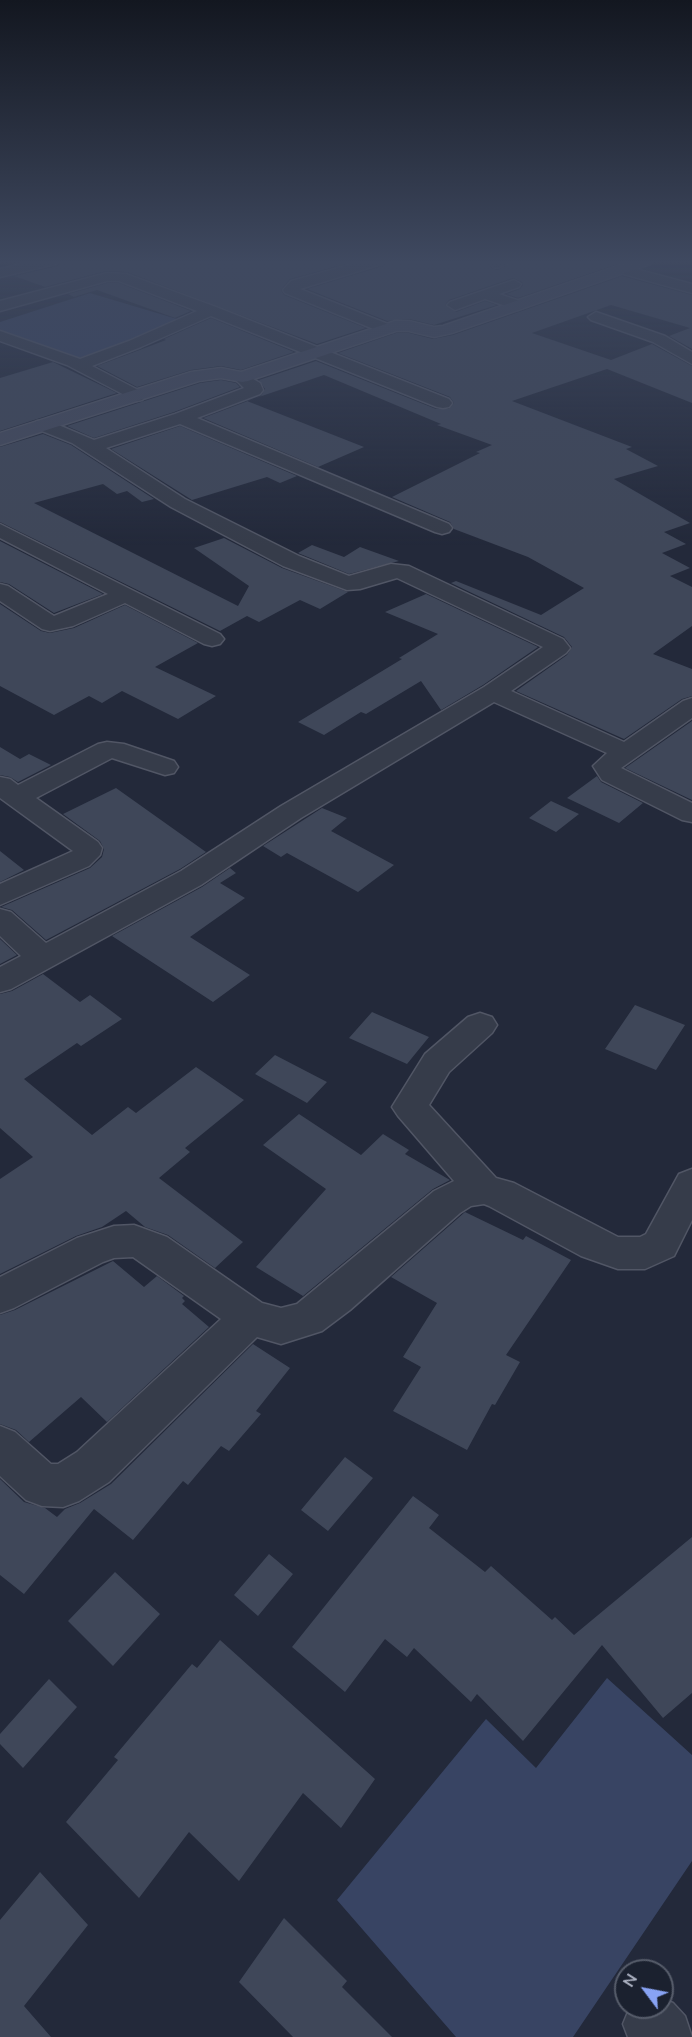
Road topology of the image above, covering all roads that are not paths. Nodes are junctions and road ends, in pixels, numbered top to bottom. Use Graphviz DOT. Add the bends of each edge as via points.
graph roads {
  1 [pos="55,356"];
  2 [pos="103,356"];
  3 [pos="306,356"];
  4 [pos="329,356"];
  5 [pos="79,365"];
  6 [pos="241,377"];
  7 [pos="136,396"];
  8 [pos="443,403"];
  9 [pos="181,418"];
  10 [pos="43,425"];
  11 [pos="0,439"];
  12 [pos="92,447"];
  13 [pos="442,528"];
  14 [pos="0,530"];
  15 [pos="24,542"];
  16 [pos="0,551"];
  17 [pos="0,591"];
  18 [pos="126,595"];
  19 [pos="212,639"];
  20 [pos="493,693"];
  21 [pos="692,706"];
  22 [pos="668,722"];
  23 [pos="692,734"];
  24 [pos="625,752"];
  25 [pos="165,767"];
  26 [pos="9,791"];
  27 [pos="692,814"];
  28 [pos="0,895"];
  29 [pos="0,919"];
  30 [pos="43,958"];
  31 [pos="0,981"];
  32 [pos="480,1025"];
  33 [pos="692,1184"];
  34 [pos="484,1190"];
  35 [pos="0,1296"];
  36 [pos="250,1317"];
  37 [pos="0,1447"];
  1 -- 5 [label="street"];
  2 -- 5 [label="street"];
  3 -- 6 [label="street"];
  4 -- 8 [label="street"];
  5 -- 7 [label="street"];
  6 -- 7 [label="street" via="211,374"];
  6 -- 9 [label="street" via="254,390"];
  7 -- 10 [label="street"];
  9 -- 12 [label="street"];
  9 -- 13 [label="street"];
  10 -- 11 [label="street"];
  10 -- 12 [label="street"];
  12 -- 20 [label="street" via="178,503 300,565 347,583 401,571 558,648"];
  14 -- 15 [label="street"];
  15 -- 16 [label="street"];
  15 -- 18 [label="street"];
  17 -- 18 [label="street" via="51,624"];
  18 -- 19 [label="street"];
  20 -- 24 [label="street"];
  20 -- 30 [label="street" via="291,812 191,878"];
  21 -- 22 [label="street"];
  22 -- 23 [label="street"];
  22 -- 24 [label="street"];
  24 -- 27 [label="street" via="606,766 607,770"];
  25 -- 26 [label="street" via="107,750"];
  26 -- 28 [label="street" via="88,848 79,860"];
  29 -- 30 [label="street"];
  30 -- 31 [label="street"];
  32 -- 34 [label="street" via="437,1063 410,1107"];
  33 -- 34 [label="street" via="660,1245 645,1253 618,1253 595,1245 501,1194"];
  34 -- 36 [label="street" via="462,1193 447,1202 308,1318 281,1326"];
  35 -- 36 [label="street" via="91,1249 134,1241 153,1248"];
  36 -- 37 [label="street" via="93,1467 63,1486 42,1485"];
}
